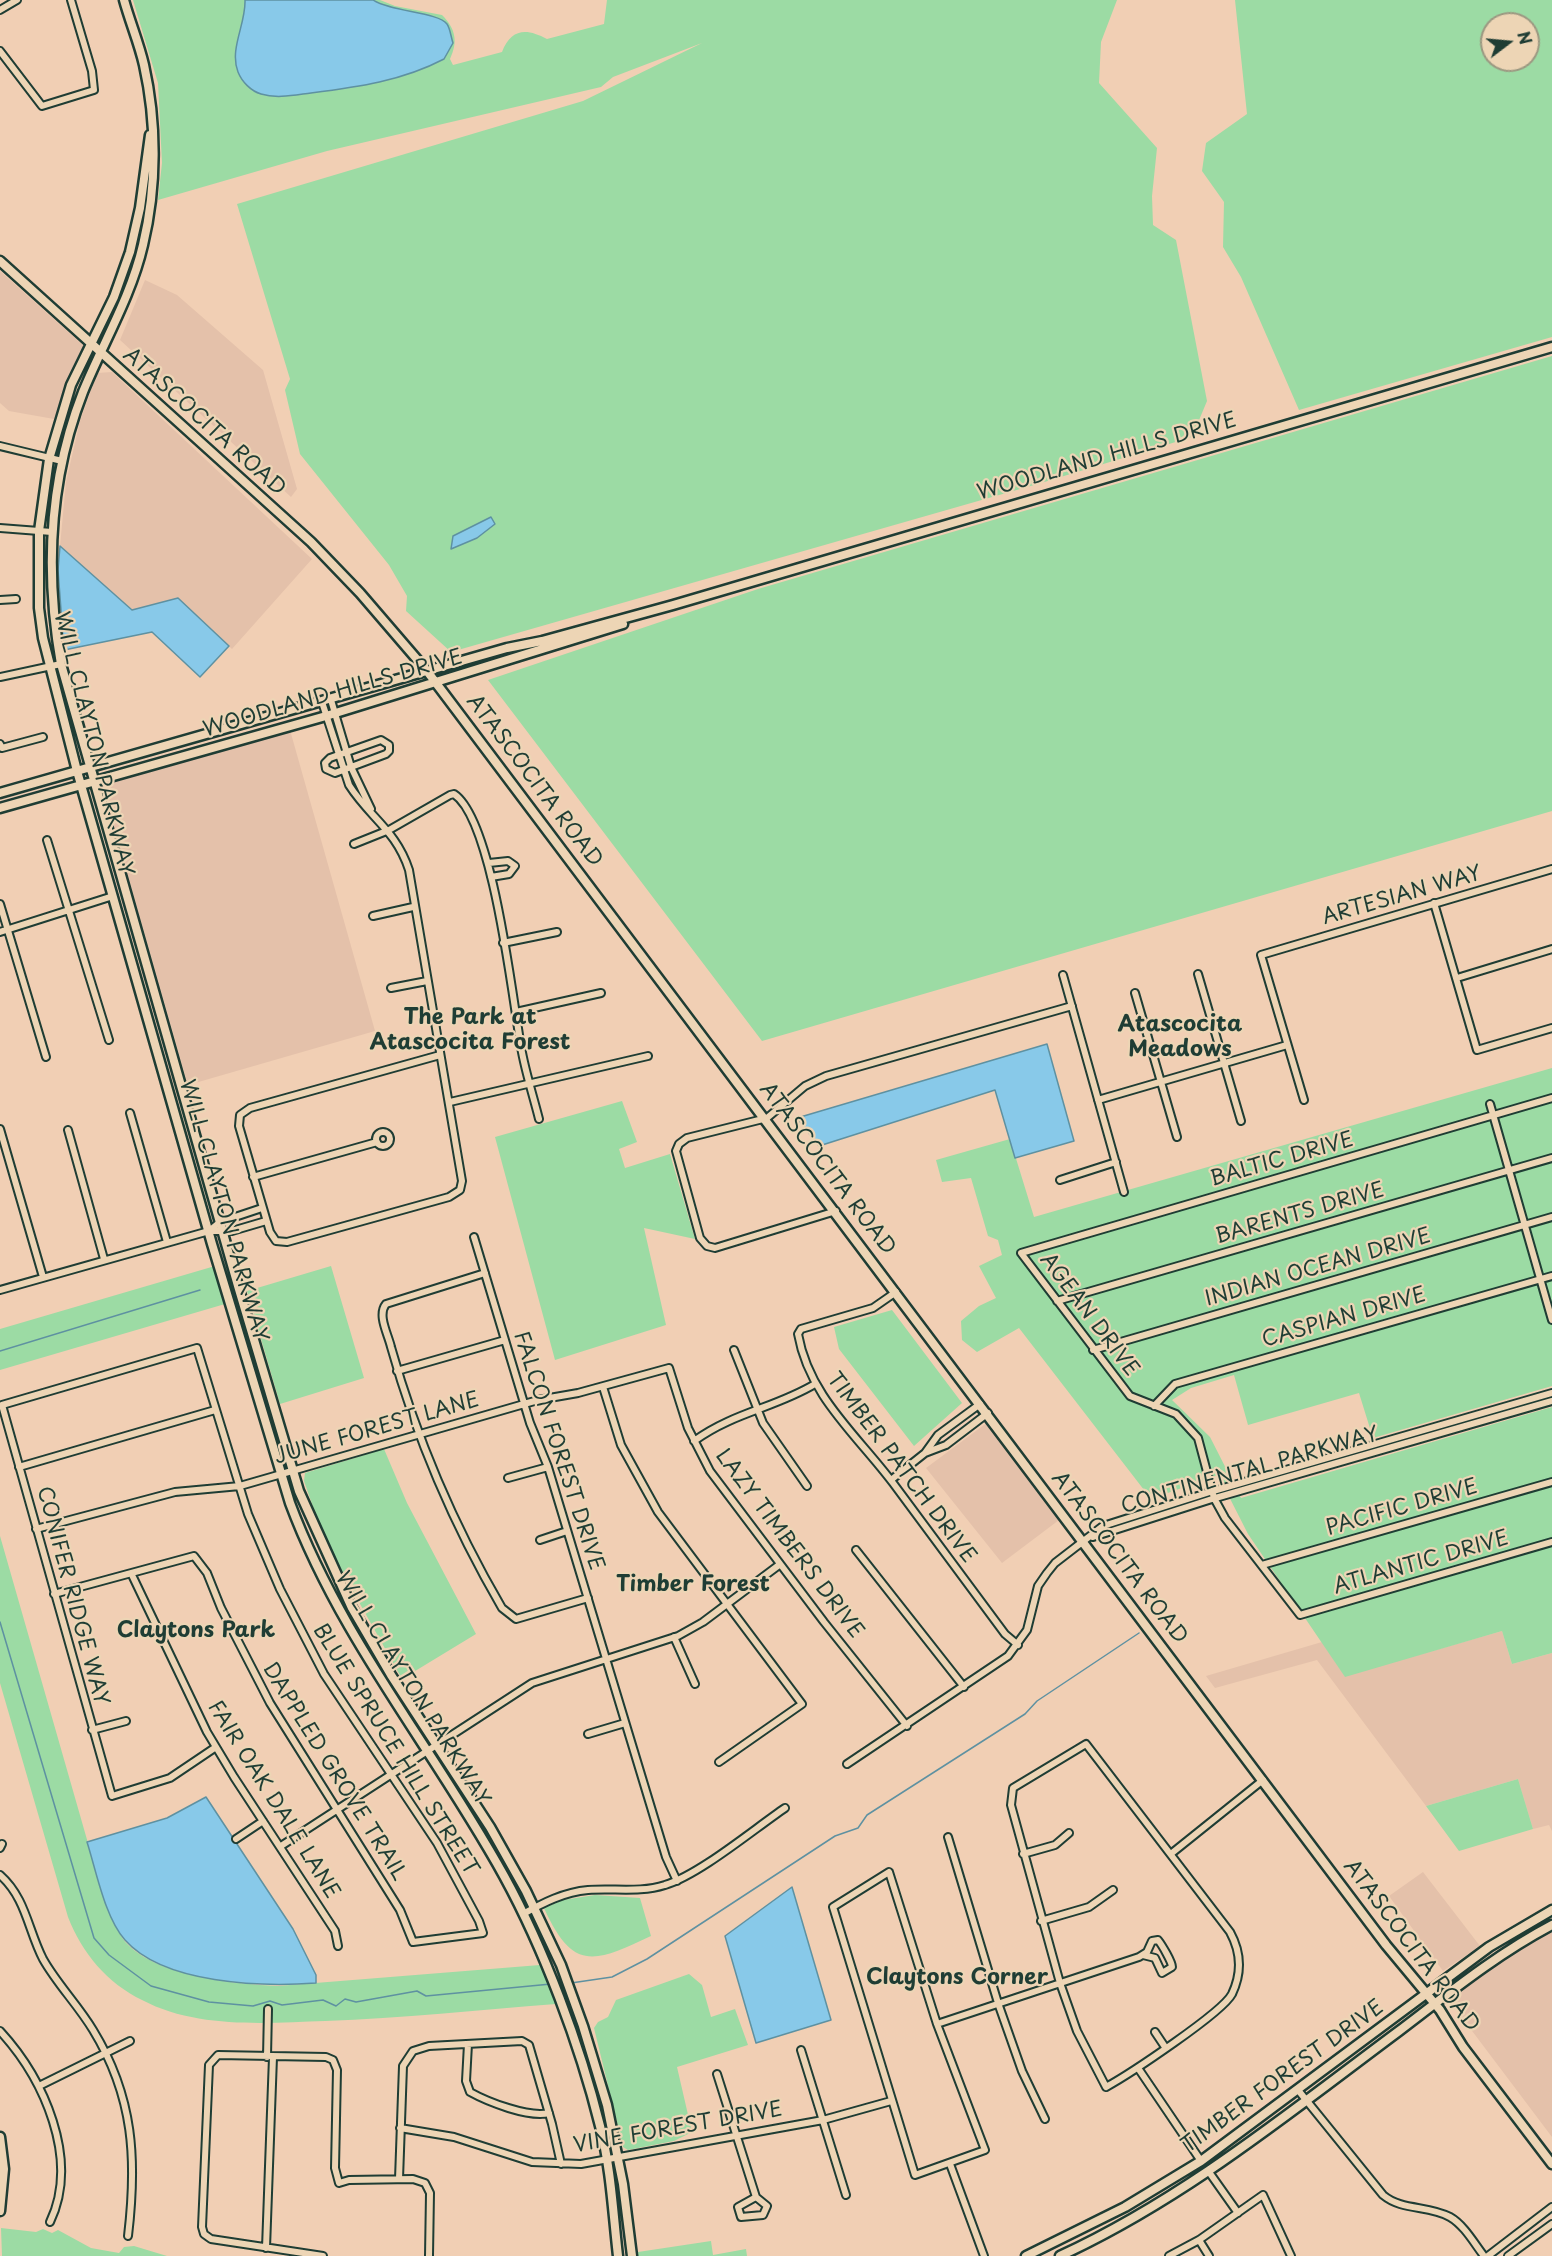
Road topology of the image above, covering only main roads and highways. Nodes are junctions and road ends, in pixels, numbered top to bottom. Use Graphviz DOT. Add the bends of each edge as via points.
graph roads {
  1 [pos="124,0"];
  2 [pos="152,129"];
  3 [pos="133,242"];
  4 [pos="143,244"];
  5 [pos="0,261"];
  6 [pos="91,345"];
  7 [pos="1552,347"];
  8 [pos="101,353"];
  9 [pos="674,604"];
  10 [pos="428,671"];
  11 [pos="436,684"];
  12 [pos="215,732"];
  13 [pos="216,746"];
  14 [pos="91,768"];
  15 [pos="77,771"];
  16 [pos="95,781"];
  17 [pos="81,784"];
  18 [pos="0,793"];
  19 [pos="0,808"];
  20 [pos="159,1009"];
  21 [pos="146,1013"];
  22 [pos="190,1120"];
  23 [pos="179,1124"];
  24 [pos="263,1369"];
  25 [pos="251,1373"];
  26 [pos="329,1562"];
  27 [pos="317,1569"];
  28 [pos="382,1661"];
  29 [pos="373,1668"];
  30 [pos="484,1818"];
  31 [pos="474,1825"];
  32 [pos="1552,1911"];
  33 [pos="1552,1925"];
  34 [pos="1427,1992"];
  35 [pos="1435,2003"];
  36 [pos="587,2038"];
  37 [pos="575,2042"];
  38 [pos="0,2137"];
  39 [pos="1201,2161"];
  40 [pos="1552,2164"];
  41 [pos="1209,2172"];
  42 [pos="0,2211"];
  43 [pos="618,2256"];
  44 [pos="632,2256"];
  45 [pos="1026,2256"];
  46 [pos="1059,2256"];
  1 -- 2 [label="main road, WILL CLAYTON PARKWAY" via="143,63"];
  2 -- 3 [label="main road, WILL CLAYTON PARKWAY"];
  2 -- 4 [label="main road, WILL CLAYTON PARKWAY" via="154,148"];
  3 -- 4 [label="main road"];
  3 -- 6 [label="main road, WILL CLAYTON PARKWAY" via="114,297"];
  4 -- 8 [label="main road, WILL CLAYTON PARKWAY"];
  5 -- 6 [label="main road, ATASCOCITA ROAD"];
  6 -- 8 [label="main road, ATASCOCITA ROAD"];
  6 -- 15 [label="main road, WILL CLAYTON PARKWAY" via="71,385 49,459 39,531 39,608"];
  7 -- 9 [label="main road, WOODLAND HILLS DRIVE"];
  8 -- 10 [label="main road, ATASCOCITA ROAD" via="311,542"];
  8 -- 14 [label="main road, WILL CLAYTON PARKWAY" via="77,410 62,461 52,532 51,580 61,664"];
  9 -- 10 [label="main road, WOODLAND HILLS DRIVE"];
  9 -- 11 [label="main road, WOODLAND HILLS DRIVE"];
  10 -- 11 [label="main road, ATASCOCITA ROAD"];
  10 -- 12 [label="main road, WOODLAND HILLS DRIVE"];
  11 -- 13 [label="main road, WOODLAND HILLS DRIVE"];
  11 -- 34 [label="main road, ATASCOCITA ROAD" via="1400,1962"];
  12 -- 13 [label="main road"];
  12 -- 14 [label="main road, WOODLAND HILLS DRIVE"];
  13 -- 16 [label="main road, WOODLAND HILLS DRIVE"];
  14 -- 15 [label="main road, WOODLAND HILLS DRIVE"];
  14 -- 16 [label="main road, WILL CLAYTON PARKWAY"];
  15 -- 17 [label="main road, WILL CLAYTON PARKWAY"];
  15 -- 18 [label="main road, WOODLAND HILLS DRIVE"];
  16 -- 17 [label="main road, WOODLAND HILLS DRIVE"];
  16 -- 20 [label="main road, WILL CLAYTON PARKWAY"];
  17 -- 19 [label="main road, WOODLAND HILLS DRIVE"];
  17 -- 21 [label="main road, WILL CLAYTON PARKWAY"];
  20 -- 21 [label="main road"];
  20 -- 22 [label="main road, WILL CLAYTON PARKWAY"];
  21 -- 23 [label="main road, WILL CLAYTON PARKWAY"];
  22 -- 23 [label="main road"];
  22 -- 24 [label="main road, WILL CLAYTON PARKWAY"];
  23 -- 25 [label="main road, WILL CLAYTON PARKWAY"];
  24 -- 25 [label="main road"];
  24 -- 26 [label="main road, WILL CLAYTON PARKWAY" via="299,1491"];
  25 -- 27 [label="main road, WILL CLAYTON PARKWAY" via="294,1513"];
  26 -- 27 [label="main road"];
  26 -- 28 [label="main road, WILL CLAYTON PARKWAY"];
  27 -- 29 [label="main road, WILL CLAYTON PARKWAY"];
  28 -- 29 [label="main road"];
  28 -- 30 [label="main road, WILL CLAYTON PARKWAY"];
  29 -- 31 [label="main road, WILL CLAYTON PARKWAY"];
  30 -- 31 [label="main road"];
  30 -- 36 [label="main road, WILL CLAYTON PARKWAY" via="534,1908"];
  31 -- 37 [label="main road, WILL CLAYTON PARKWAY" via="523,1914"];
  32 -- 34 [label="main road, TIMBER FOREST DRIVE" via="1489,1947"];
  33 -- 35 [label="main road, TIMBER FOREST DRIVE"];
  34 -- 35 [label="main road, ATASCOCITA ROAD"];
  34 -- 39 [label="main road, TIMBER FOREST DRIVE"];
  35 -- 40 [label="main road, ATASCOCITA ROAD" via="1463,2047"];
  35 -- 41 [label="main road, TIMBER FOREST DRIVE"];
  36 -- 37 [label="main road"];
  36 -- 44 [label="main road, WILL CLAYTON PARKWAY" via="618,2159"];
  37 -- 43 [label="main road, WILL CLAYTON PARKWAY" via="607,2160"];
  38 -- 42 [label="main road" via="4,2169"];
  39 -- 41 [label="main road"];
  39 -- 45 [label="main road, TIMBER FOREST DRIVE" via="1125,2207"];
  41 -- 46 [label="main road, TIMBER FOREST DRIVE" via="1132,2220"];
}
